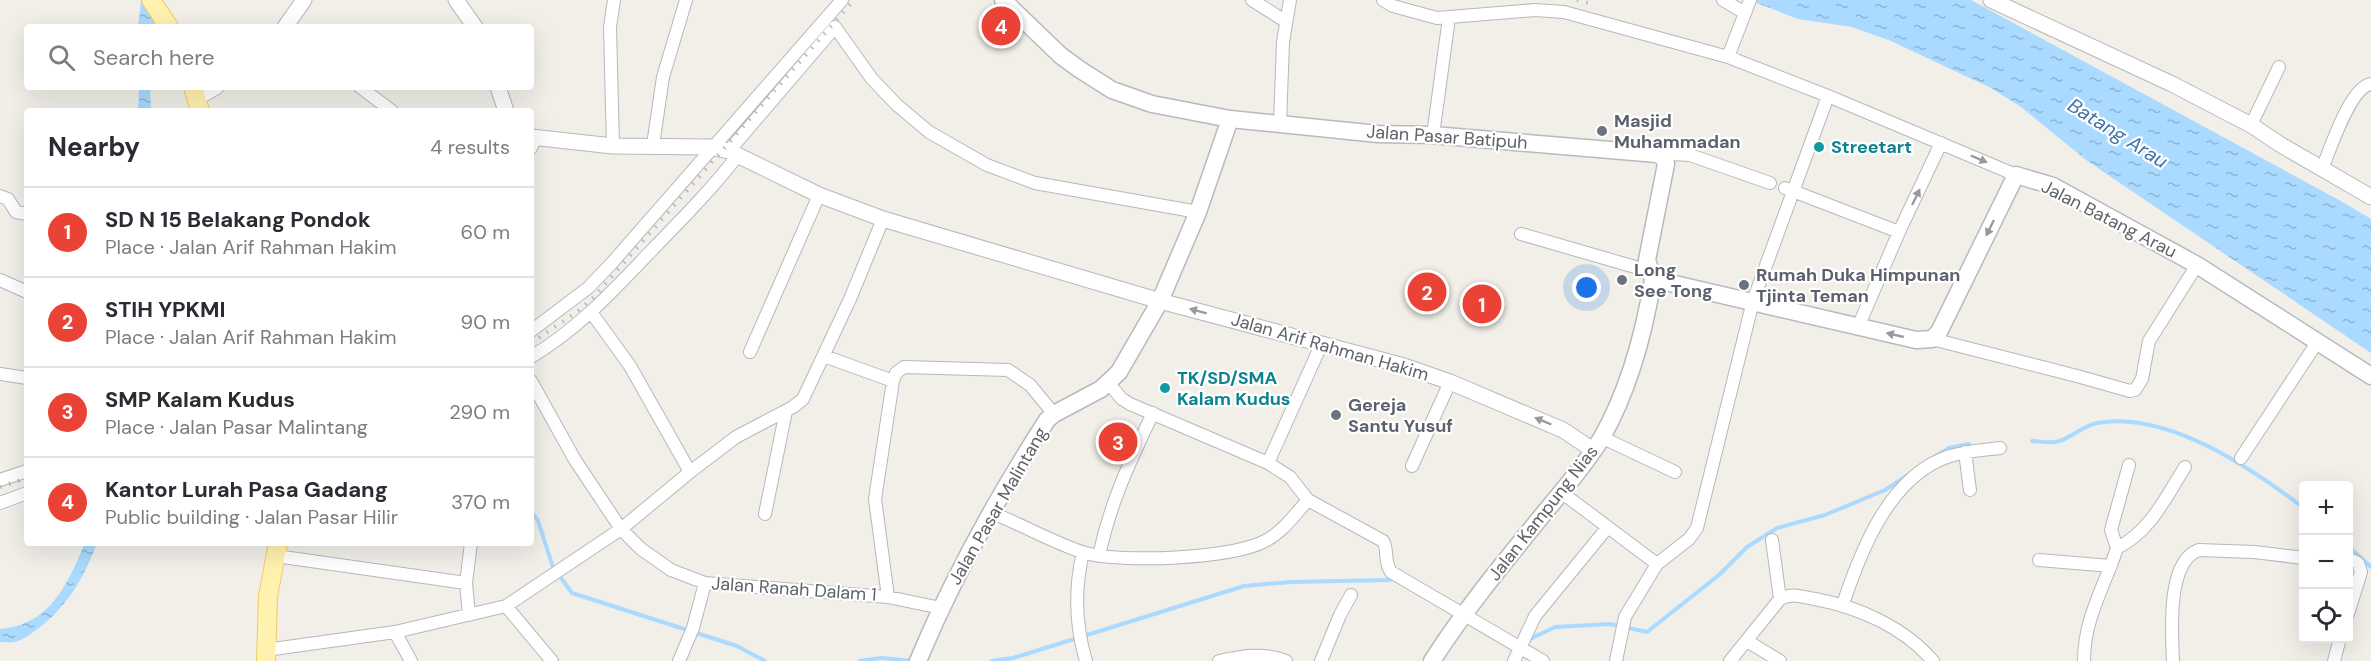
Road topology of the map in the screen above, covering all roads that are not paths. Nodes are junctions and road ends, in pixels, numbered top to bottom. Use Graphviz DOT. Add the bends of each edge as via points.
graph roads {
  1 [pos="304,0"];
  2 [pos="456,0"];
  3 [pos="614,0"];
  4 [pos="686,0"];
  5 [pos="842,0"];
  6 [pos="1003,0"];
  7 [pos="1252,0"];
  8 [pos="1290,0"];
  9 [pos="1383,0"];
  10 [pos="1723,0"];
  11 [pos="1991,0"];
  12 [pos="152,1"];
  13 [pos="1747,7"];
  14 [pos="1449,18"];
  15 [pos="1285,21"];
  16 [pos="167,24"];
  17 [pos="287,24"];
  18 [pos="473,24"];
  19 [pos="1728,57"];
  20 [pos="2279,67"];
  21 [pos="2371,84"];
  22 [pos="211,90"];
  23 [pos="364,90"];
  24 [pos="499,90"];
  25 [pos="1828,96"];
  26 [pos="196,99"];
  27 [pos="388,108"];
  28 [pos="505,108"];
  29 [pos="1230,119"];
  30 [pos="1280,124"];
  31 [pos="2251,125"];
  32 [pos="1432,135"];
  33 [pos="534,142"];
  34 [pos="1941,143"];
  35 [pos="653,145"];
  36 [pos="613,146"];
  37 [pos="727,151"];
  38 [pos="1663,157"];
  39 [pos="2322,169"];
  40 [pos="2016,176"];
  41 [pos="1770,183"];
  42 [pos="1789,189"];
  43 [pos="819,195"];
  44 [pos="0,196"];
  45 [pos="2371,198"];
  46 [pos="1198,212"];
  47 [pos="24,214"];
  48 [pos="883,219"];
  49 [pos="1899,232"];
  50 [pos="1521,234"];
  51 [pos="2197,265"];
  52 [pos="1651,275"];
  53 [pos="0,280"];
  54 [pos="24,291"];
  55 [pos="1160,301"];
  56 [pos="1753,301"];
  57 [pos="591,312"];
  58 [pos="1858,327"];
  59 [pos="534,329"];
  60 [pos="1932,339"];
  61 [pos="2318,341"];
  62 [pos="1322,343"];
  63 [pos="750,352"];
  64 [pos="534,355"];
  65 [pos="824,356"];
  66 [pos="0,374"];
  67 [pos="2371,376"];
  68 [pos="24,378"];
  69 [pos="893,381"];
  70 [pos="1450,382"];
  71 [pos="1109,384"];
  72 [pos="534,386"];
  73 [pos="786,411"];
  74 [pos="1153,413"];
  75 [pos="1054,414"];
  76 [pos="1597,444"];
  77 [pos="2000,448"];
  78 [pos="1965,452"];
  79 [pos="2241,458"];
  80 [pos="1268,463"];
  81 [pos="2129,465"];
  82 [pos="1412,466"];
  83 [pos="2185,467"];
  84 [pos="24,472"];
  85 [pos="690,472"];
  86 [pos="1675,472"];
  87 [pos="1,477"];
  88 [pos="1970,490"];
  89 [pos="1561,492"];
  90 [pos="24,494"];
  91 [pos="1308,500"];
  92 [pos="0,503"];
  93 [pos="992,513"];
  94 [pos="765,514"];
  95 [pos="1607,528"];
  96 [pos="621,529"];
  97 [pos="1772,540"];
  98 [pos="471,546"];
  99 [pos="2117,548"];
  100 [pos="277,550"];
  101 [pos="1083,552"];
  102 [pos="1099,556"];
  103 [pos="2299,557"];
  104 [pos="2038,560"];
  105 [pos="2353,561"];
  106 [pos="1657,564"];
  107 [pos="2111,566"];
  108 [pos="466,583"];
  109 [pos="705,583"];
  110 [pos="1351,595"];
  111 [pos="888,597"];
  112 [pos="1780,599"];
  113 [pos="2353,599"];
  114 [pos="1843,604"];
  115 [pos="506,606"];
  116 [pos="941,608"];
  117 [pos="469,615"];
  118 [pos="1464,616"];
  119 [pos="395,632"];
  120 [pos="1747,640"];
  121 [pos="2339,643"];
  122 [pos="1522,647"];
  123 [pos="266,656"];
  124 [pos="920,657"];
  125 [pos="411,661"];
  126 [pos="552,661"];
  127 [pos="679,661"];
  128 [pos="1086,661"];
  129 [pos="1219,661"];
  130 [pos="1286,661"];
  131 [pos="1321,661"];
  132 [pos="1432,661"];
  133 [pos="1514,661"];
  134 [pos="1543,661"];
  135 [pos="1616,661"];
  136 [pos="1730,661"];
  137 [pos="1780,661"];
  138 [pos="1933,661"];
  139 [pos="2084,661"];
  140 [pos="2173,661"];
  141 [pos="2334,661"];
  1 -- 17 [label="street"];
  2 -- 18 [label="street"];
  3 -- 36 [label="street" via="610,27"];
  4 -- 35 [label="street" via="663,77"];
  5 -- 37 [label="street"];
  6 -- 29 [label="main road, Jalan Pasar Batipuh" via="1060,55 1112,90 1152,104"];
  7 -- 15 [label="street"];
  8 -- 15 [label="street"];
  9 -- 14 [label="street, Jalan Batang Arau" via="1418,14"];
  10 -- 13 [label="street"];
  11 -- 31 [label="street"];
  12 -- 16 [label="main road"];
  13 -- 19 [label="street"];
  14 -- 19 [label="street, Jalan Batang Arau" via="1535,10 1564,12"];
  14 -- 32 [label="street"];
  15 -- 30 [label="street"];
  19 -- 25 [label="street, Jalan Batang Arau"];
  20 -- 31 [label="street"];
  21 -- 39 [label="street" via="2362,87 2352,101"];
  22 -- 26 [label="street"];
  23 -- 27 [label="street"];
  24 -- 28 [label="street"];
  25 -- 34 [label="street, Jalan Batang Arau"];
  25 -- 42 [label="street"];
  29 -- 30 [label="main road, Jalan Pasar Batipuh"];
  29 -- 46 [label="main road, Jalan Pasar Malintang"];
  30 -- 32 [label="main road, Jalan Pasar Batipuh"];
  31 -- 39 [label="street"];
  32 -- 38 [label="main road, Jalan Pasar Batipuh"];
  33 -- 36 [label="street"];
  34 -- 40 [label="street, Jalan Batang Arau, one-way"];
  49 -- 34 [label="street, one-way"];
  35 -- 36 [label="street"];
  35 -- 37 [label="street"];
  37 -- 43 [label="street, Jalan Arif Rahman Hakim"];
  37 -- 46 [label="street" via="835,27 872,79 897,105 929,132 987,165 1043,185"];
  37 -- 57 [label="street" via="688,213"];
  37 -- 59 [label="street" via="588,288"];
  38 -- 41 [label="street" via="1690,155"];
  38 -- 52 [label="main road, Jalan Kampung Nias" via="1665,172 1647,260"];
  39 -- 45 [label="street"];
  40 -- 51 [label="main road, Jalan Batang Arau" via="2053,186"];
  40 -- 60 [label="main road, one-way" via="1939,332"];
  42 -- 49 [label="street"];
  42 -- 56 [label="street"];
  43 -- 48 [label="street, Jalan Arif Rahman Hakim"];
  43 -- 63 [label="street"];
  44 -- 47 [label="street" via="8,199 15,212"];
  46 -- 55 [label="main road, Jalan Pasar Malintang"];
  48 -- 55 [label="street, Jalan Arif Rahman Hakim"];
  48 -- 65 [label="street"];
  49 -- 58 [label="street"];
  50 -- 52 [label="street"];
  51 -- 60 [label="street" via="2149,341 2142,379 2135,390"];
  51 -- 61 [label="main road, Jalan Batang Arau"];
  52 -- 56 [label="main road"];
  52 -- 76 [label="main road, Jalan Kampung Nias" via="1648,310 1633,366"];
  53 -- 54 [label="street"];
  62 -- 55 [label="street, Jalan Arif Rahman Hakim, one-way"];
  55 -- 71 [label="main road, Jalan Pasar Malintang"];
  56 -- 58 [label="main road"];
  56 -- 106 [label="street" via="1697,528"];
  57 -- 64 [label="street"];
  57 -- 85 [label="street" via="630,366"];
  60 -- 58 [label="main road, one-way" via="1916,340"];
  61 -- 67 [label="main road, Jalan Batang Arau"];
  61 -- 79 [label="street"];
  62 -- 70 [label="street, Jalan Arif Rahman Hakim"];
  62 -- 80 [label="street"];
  65 -- 69 [label="street"];
  65 -- 73 [label="street" via="808,393"];
  66 -- 68 [label="street"];
  69 -- 75 [label="street" via="904,367 1008,370 1030,385"];
  69 -- 111 [label="street" via="874,499"];
  76 -- 70 [label="street, Jalan Arif Rahman Hakim, one-way"];
  70 -- 82 [label="street"];
  71 -- 74 [label="street" via="1122,399"];
  71 -- 75 [label="main road, Jalan Pasar Malintang"];
  72 -- 96 [label="street, Jalan Ranah Dalam 1" via="575,460"];
  73 -- 85 [label="street" via="745,431"];
  73 -- 94 [label="street"];
  74 -- 80 [label="street"];
  74 -- 102 [label="street" via="1115,496"];
  75 -- 93 [label="main road, Jalan Pasar Malintang"];
  76 -- 86 [label="street"];
  76 -- 89 [label="main road, Jalan Kampung Nias"];
  77 -- 78 [label="street"];
  78 -- 88 [label="street"];
  78 -- 114 [label="street" via="1925,469 1893,500 1867,537"];
  80 -- 91 [label="street" via="1290,477"];
  81 -- 99 [label="street" via="2111,530"];
  83 -- 99 [label="street" via="2143,531"];
  84 -- 87 [label="street"];
  85 -- 96 [label="street"];
  89 -- 95 [label="street"];
  89 -- 118 [label="main road, Jalan Kampung Nias"];
  90 -- 92 [label="street"];
  91 -- 102 [label="street" via="1273,536 1250,546 1170,557"];
  91 -- 118 [label="street" via="1383,541 1391,572"];
  93 -- 101 [label="street"];
  93 -- 116 [label="main road, Jalan Pasar Malintang"];
  95 -- 106 [label="street"];
  95 -- 122 [label="street" via="1535,616"];
  96 -- 109 [label="street, Jalan Ranah Dalam 1" via="664,565"];
  96 -- 115 [label="street"];
  97 -- 112 [label="street"];
  98 -- 108 [label="street"];
  99 -- 107 [label="street"];
  100 -- 108 [label="street"];
  100 -- 123 [label="main road" via="267,596"];
  101 -- 102 [label="street"];
  101 -- 128 [label="street" via="1076,589 1079,633"];
  103 -- 140 [label="street" via="2199,550 2191,554 2175,587"];
  104 -- 107 [label="street"];
  105 -- 113 [label="street" via="2361,569"];
  106 -- 135 [label="street" via="1625,616"];
  107 -- 139 [label="street" via="2093,605"];
  108 -- 117 [label="street"];
  109 -- 111 [label="street, Jalan Ranah Dalam 1"];
  109 -- 127 [label="street"];
  110 -- 131 [label="street"];
  111 -- 116 [label="street, Jalan Ranah Dalam 1"];
  112 -- 114 [label="street" via="1792,594"];
  112 -- 120 [label="street"];
  114 -- 138 [label="street" via="1870,615"];
  115 -- 117 [label="street"];
  115 -- 126 [label="street"];
  116 -- 124 [label="main road, Jalan Pasar Malintang"];
  117 -- 119 [label="street"];
  118 -- 122 [label="street"];
  118 -- 132 [label="main road, Jalan Kampung Nias"];
  119 -- 123 [label="street"];
  119 -- 125 [label="street"];
  120 -- 136 [label="street"];
  120 -- 137 [label="street"];
  121 -- 141 [label="street"];
  122 -- 133 [label="street"];
  122 -- 134 [label="street"];
  129 -- 130 [label="street" via="1267,655"];
}
